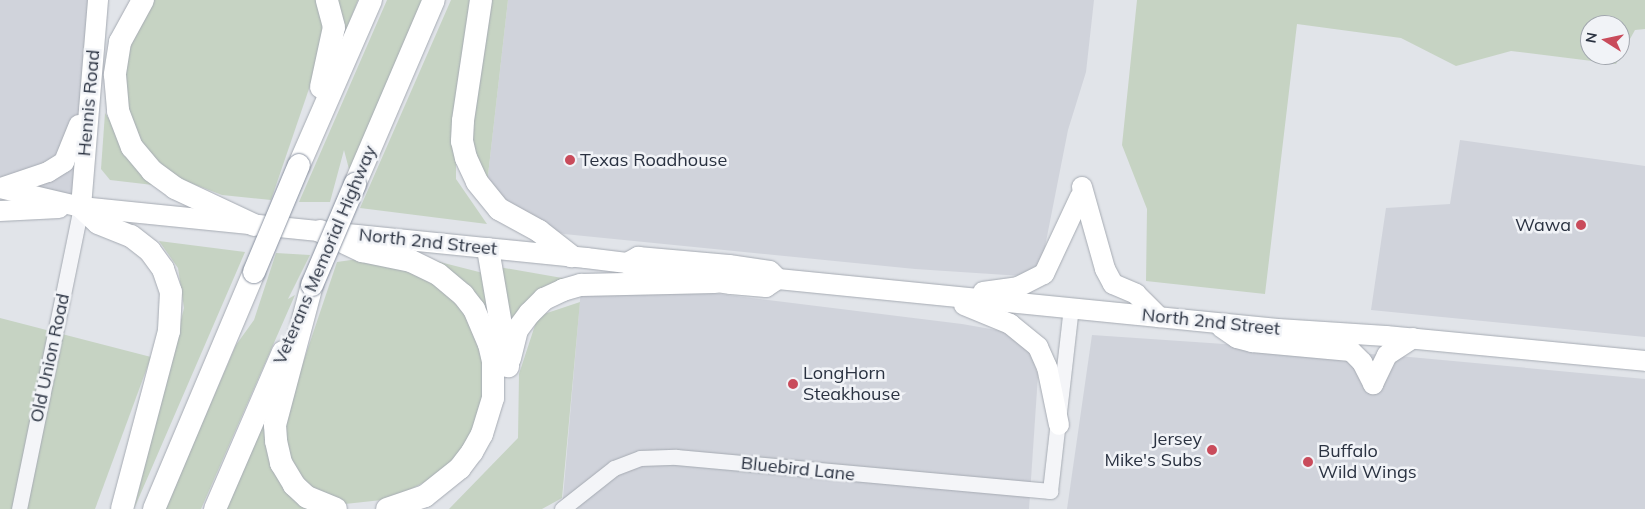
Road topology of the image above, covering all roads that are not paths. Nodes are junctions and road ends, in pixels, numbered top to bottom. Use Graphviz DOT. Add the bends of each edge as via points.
graph roads {
  1 [pos="98,0"];
  2 [pos="143,0"];
  3 [pos="327,0"];
  4 [pos="371,0"];
  5 [pos="434,0"];
  6 [pos="481,0"];
  7 [pos="90,77"];
  8 [pos="299,165"];
  9 [pos="1,188"];
  10 [pos="80,207"];
  11 [pos="0,211"];
  12 [pos="254,224"];
  13 [pos="320,231"];
  14 [pos="488,248"];
  15 [pos="572,256"];
  16 [pos="626,263"];
  17 [pos="778,279"];
  18 [pos="715,282"];
  19 [pos="312,284"];
  20 [pos="946,297"];
  21 [pos="1071,308"];
  22 [pos="1159,317"];
  23 [pos="1215,323"];
  24 [pos="1413,338"];
  25 [pos="1645,361"];
  26 [pos="508,366"];
  27 [pos="1059,425"];
  28 [pos="19,509"];
  29 [pos="122,509"];
  30 [pos="154,509"];
  31 [pos="215,509"];
  32 [pos="336,509"];
  33 [pos="387,509"];
  34 [pos="431,509"];
  35 [pos="562,509"];
  1 -- 7 [label="main road, Hennis Road"];
  2 -- 12 [label="highway" via="120,42 115,75 118,111 132,147 152,171 175,188"];
  3 -- 8 [label="highway" via="334,27 332,41"];
  4 -- 8 [label="highway"];
  5 -- 19 [label="highway, Veterans Memorial Highway, bridge"];
  6 -- 15 [label="highway" via="462,120 466,158 477,182 499,209 539,231"];
  7 -- 9 [label="main road" via="83,94 77,135 64,162 48,172"];
  7 -- 10 [label="main road, Hennis Road"];
  8 -- 30 [label="highway, bridge"];
  9 -- 10 [label="main road"];
  10 -- 11 [label="main road"];
  10 -- 12 [label="main road, North 2nd Street"];
  10 -- 28 [label="street, Old Union Road"];
  10 -- 29 [label="highway" via="98,223 131,236 150,251 163,269 171,292 169,332"];
  12 -- 13 [label="main road, North 2nd Street"];
  13 -- 14 [label="main road, North 2nd Street"];
  13 -- 33 [label="highway" via="362,251 411,261 438,274 464,295 474,309 489,344 493,362 493,398 482,434 472,452 460,468 426,496"];
  14 -- 15 [label="main road, North 2nd Street"];
  14 -- 26 [label="highway"];
  15 -- 16 [label="main road, North 2nd Street"];
  16 -- 17 [label="main road, North 2nd Street" via="638,256 729,265 770,271"];
  16 -- 18 [label="main road, North 2nd Street" via="636,270"];
  17 -- 18 [label="main road, North 2nd Street" via="766,287"];
  17 -- 20 [label="main road, North 2nd Street"];
  18 -- 26 [label="highway" via="581,285 563,290 544,299 517,330"];
  19 -- 31 [label="highway, Veterans Memorial Highway"];
  19 -- 32 [label="highway" via="275,426 276,441 281,463 294,485 313,500"];
  20 -- 21 [label="main road, North 2nd Street"];
  20 -- 22 [label="main road" via="1018,287 1044,274 1081,192 1105,269 1113,284 1136,294"];
  20 -- 27 [label="main road" via="1010,324 1038,347 1047,367"];
  21 -- 22 [label="main road, North 2nd Street"];
  21 -- 27 [label="street"];
  22 -- 23 [label="main road, North 2nd Street"];
  23 -- 24 [label="main road, North 2nd Street"];
  23 -- 24 [label="main road" via="1237,338 1252,342 1351,351 1362,362 1373,384 1387,355"];
  24 -- 25 [label="main road, North 2nd Street"];
  26 -- 34 [label="highway" via="509,387 504,414 487,455 454,494"];
  27 -- 35 [label="street, Bluebird Lane" via="1050,492 676,457 640,458 614,468"];
}
